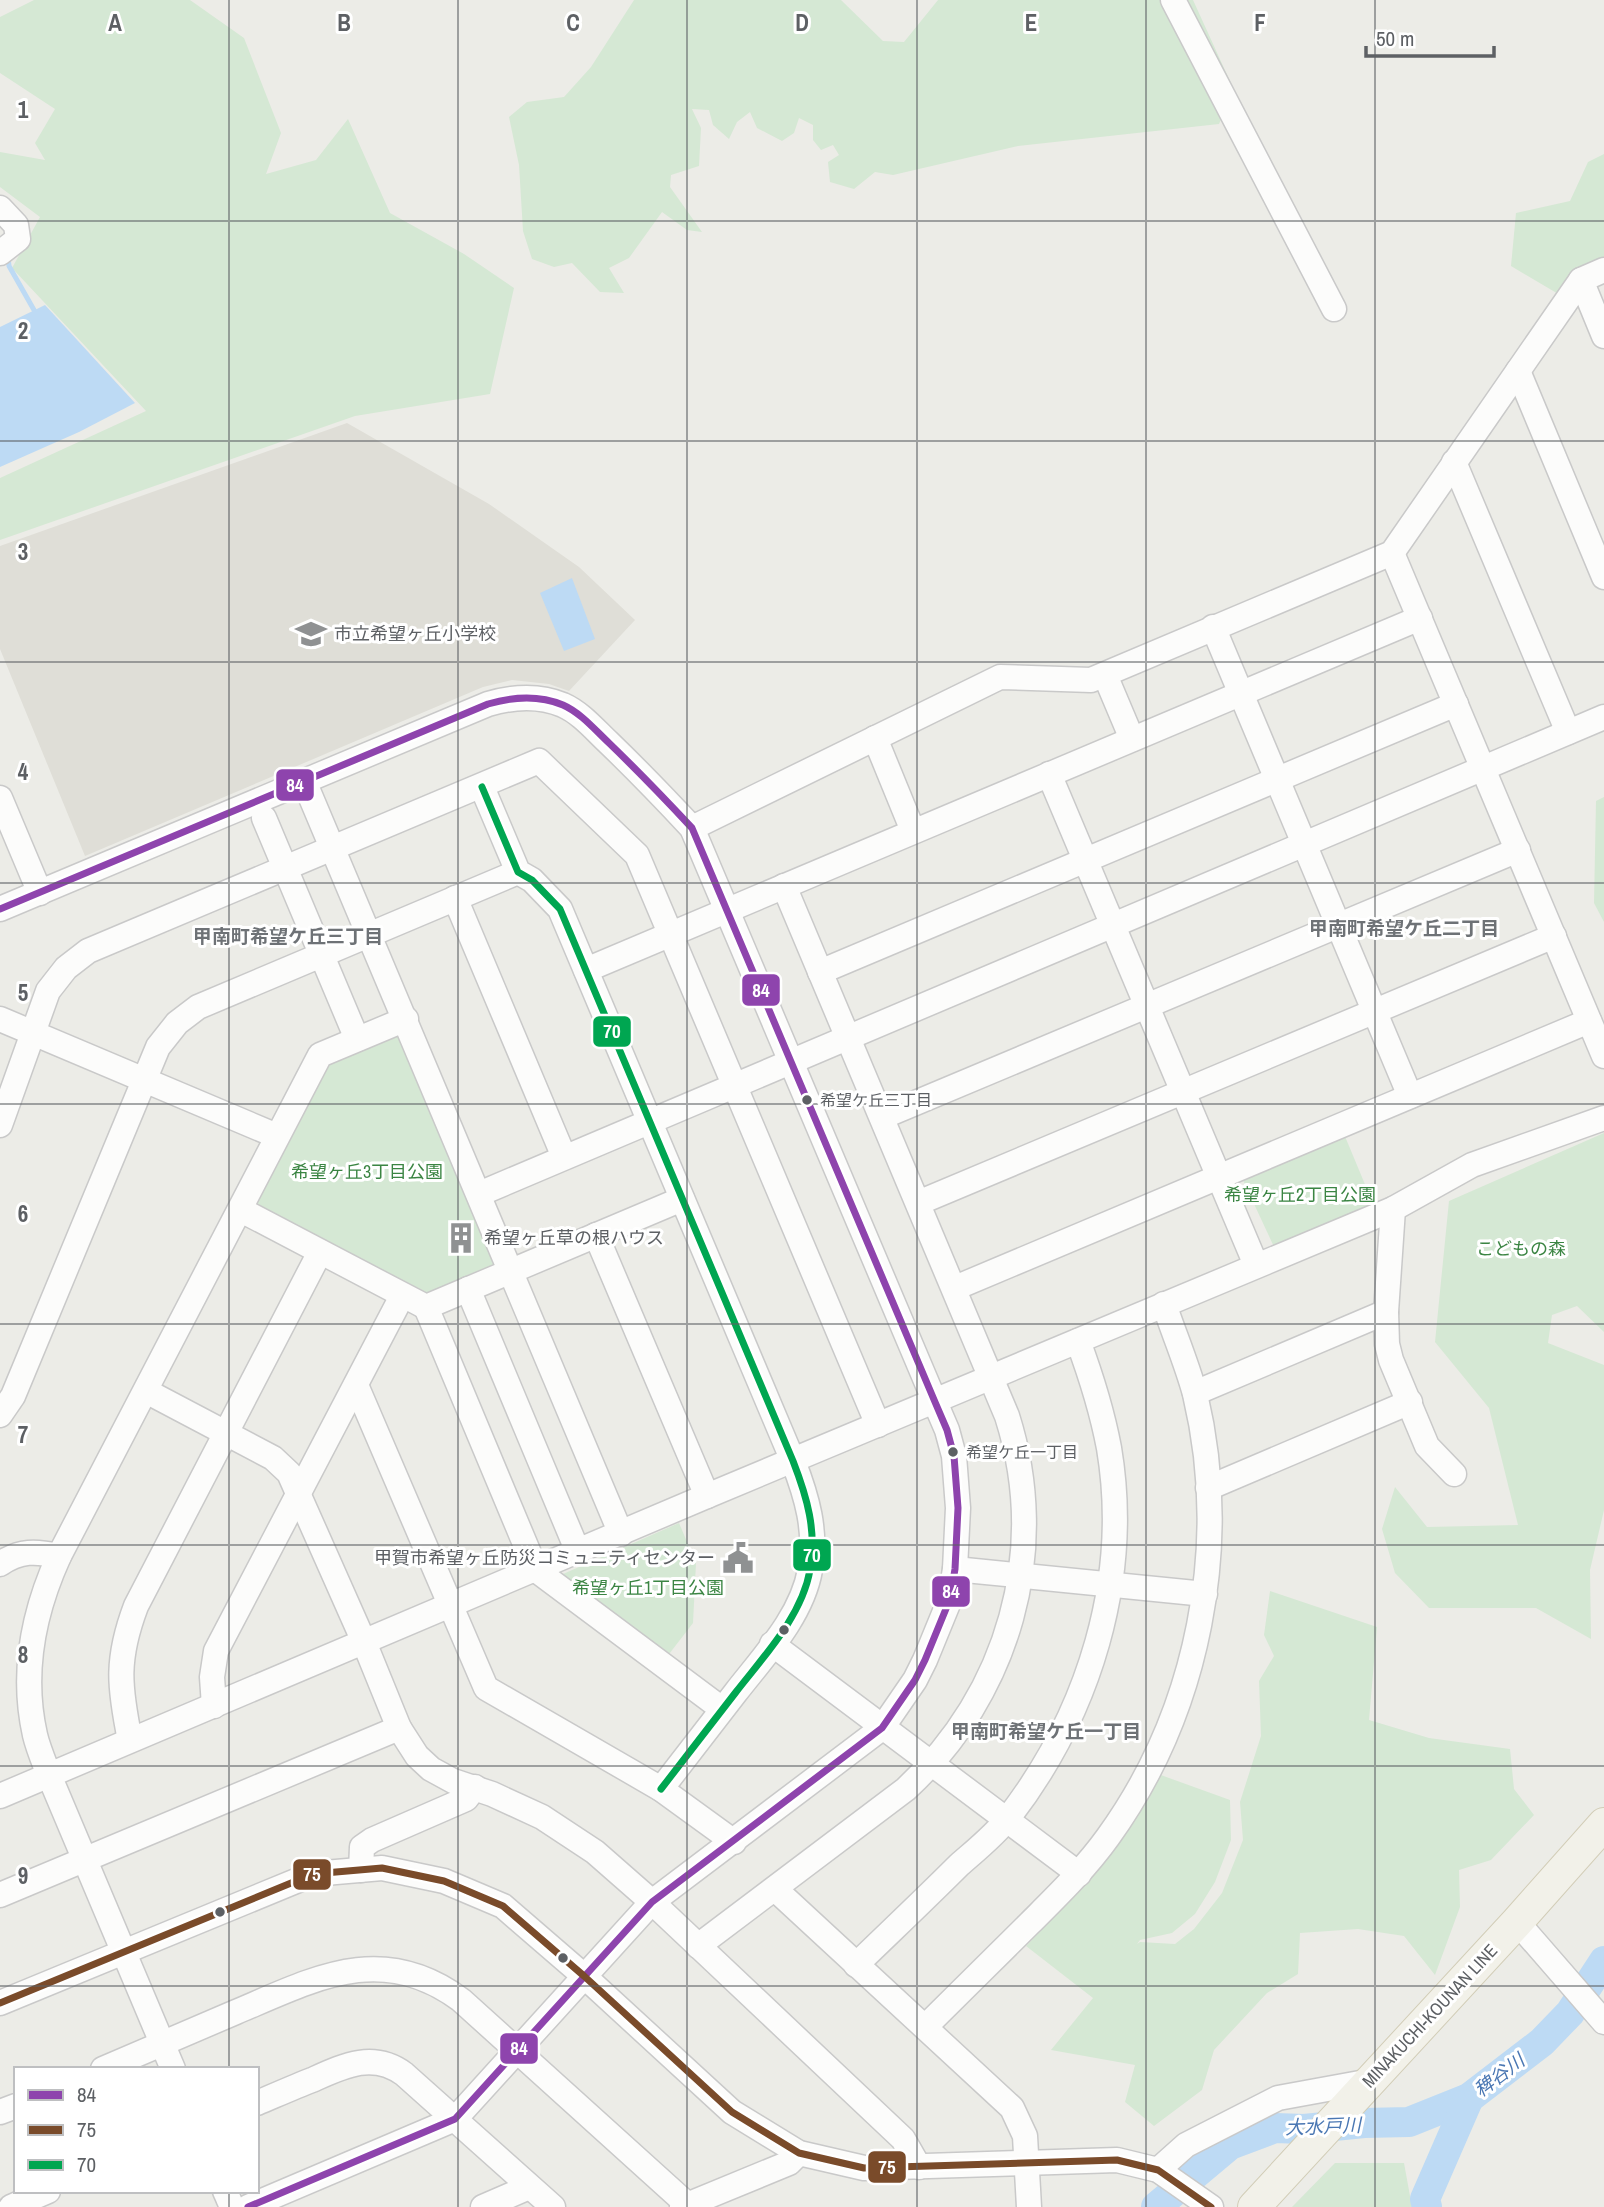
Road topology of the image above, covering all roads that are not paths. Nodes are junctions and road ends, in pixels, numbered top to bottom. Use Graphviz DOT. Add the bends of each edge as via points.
graph roads {
  1 [pos="1173,0"];
  2 [pos="0,208"];
  3 [pos="7,247"];
  4 [pos="1604,270"];
  5 [pos="1581,280"];
  6 [pos="1334,309"];
  7 [pos="1604,336"];
  8 [pos="1518,371"];
  9 [pos="1454,462"];
  10 [pos="1594,524"];
  11 [pos="1392,553"];
  12 [pos="1604,577"];
  13 [pos="1420,618"];
  14 [pos="1213,627"];
  15 [pos="1105,675"];
  16 [pos="1241,694"];
  17 [pos="1456,704"];
  18 [pos="1604,717"];
  19 [pos="1568,732"];
  20 [pos="875,738"];
  21 [pos="1132,738"];
  22 [pos="1483,768"];
  23 [pos="1049,774"];
  24 [pos="1278,780"];
  25 [pos="304,781"];
  26 [pos="482,787"];
  27 [pos="0,798"];
  28 [pos="264,818"];
  29 [pos="692,828"];
  30 [pos="914,831"];
  31 [pos="1304,844"];
  32 [pos="333,849"];
  33 [pos="1518,850"];
  34 [pos="1085,861"];
  35 [pos="285,869"];
  36 [pos="518,872"];
  37 [pos="784,886"];
  38 [pos="40,893"];
  39 [pos="455,898"];
  40 [pos="0,909"];
  41 [pos="727,910"];
  42 [pos="1339,924"];
  43 [pos="1111,925"];
  44 [pos="368,934"];
  45 [pos="671,934"];
  46 [pos="1553,936"];
  47 [pos="321,954"];
  48 [pos="586,970"];
  49 [pos="820,972"];
  50 [pos="1145,1006"];
  51 [pos="1374,1010"];
  52 [pos="406,1018"];
  53 [pos="0,1020"];
  54 [pos="1589,1021"];
  55 [pos="32,1032"];
  56 [pos="848,1036"];
  57 [pos="357,1039"];
  58 [pos="1604,1056"];
  59 [pos="792,1060"];
  60 [pos="145,1080"];
  61 [pos="734,1084"];
  62 [pos="1181,1091"];
  63 [pos="1410,1096"];
  64 [pos="882,1117"];
  65 [pos="1604,1118"];
  66 [pos="649,1120"];
  67 [pos="0,1125"];
  68 [pos="277,1136"];
  69 [pos="564,1157"];
  70 [pos="1218,1177"];
  71 [pos="479,1194"];
  72 [pos="682,1199"];
  73 [pos="919,1203"];
  74 [pos="1393,1209"];
  75 [pos="241,1210"];
  76 [pos="596,1235"];
  77 [pos="320,1252"];
  78 [pos="1256,1265"];
  79 [pos="511,1271"];
  80 [pos="955,1288"];
  81 [pos="468,1289"];
  82 [pos="402,1296"];
  83 [pos="1164,1304"];
  84 [pos="426,1307"];
  85 [pos="1385,1312"];
  86 [pos="1078,1341"];
  87 [pos="992,1378"];
  88 [pos="356,1385"];
  89 [pos="146,1391"];
  90 [pos="1195,1393"];
  91 [pos="4,1400"];
  92 [pos="935,1402"];
  93 [pos="1410,1402"];
  94 [pos="878,1425"];
  95 [pos="226,1433"];
  96 [pos="793,1461"];
  97 [pos="1454,1474"];
  98 [pos="1208,1488"];
  99 [pos="300,1493"];
  100 [pos="707,1496"];
  101 [pos="621,1534"];
  102 [pos="578,1552"];
  103 [pos="60,1556"];
  104 [pos="0,1564"];
  105 [pos="955,1569"];
  106 [pos="536,1570"];
  107 [pos="1021,1575"];
  108 [pos="1110,1583"];
  109 [pos="1205,1594"];
  110 [pos="449,1606"];
  111 [pos="364,1642"];
  112 [pos="772,1644"];
  113 [pos="214,1706"];
  114 [pos="722,1709"];
  115 [pos="399,1728"];
  116 [pos="882,1728"];
  117 [pos="130,1740"];
  118 [pos="932,1766"];
  119 [pos="49,1775"];
  120 [pos="475,1787"];
  121 [pos="661,1789"];
  122 [pos="0,1796"];
  123 [pos="1007,1820"];
  124 [pos="1604,1824"];
  125 [pos="734,1842"];
  126 [pos="85,1859"];
  127 [pos="361,1870"];
  128 [pos="1079,1874"];
  129 [pos="775,1889"];
  130 [pos="0,1895"];
  131 [pos="652,1902"];
  132 [pos="1517,1922"];
  133 [pos="698,1946"];
  134 [pos="123,1952"];
  135 [pos="856,1965"];
  136 [pos="584,1976"];
  137 [pos="0,2003"];
  138 [pos="1604,2022"];
  139 [pos="925,2027"];
  140 [pos="163,2044"];
  141 [pos="518,2051"];
  142 [pos="108,2067"];
  143 [pos="172,2067"];
  144 [pos="1360,2092"];
  145 [pos="259,2102"];
  146 [pos="455,2119"];
  147 [pos="799,2152"];
  148 [pos="1027,2163"];
  149 [pos="919,2167"];
  150 [pos="1163,2173"];
  151 [pos="529,2187"];
  152 [pos="43,2193"];
  153 [pos="1203,2201"];
  154 [pos="686,2206"];
  155 [pos="11,2207"];
  156 [pos="248,2207"];
  157 [pos="482,2207"];
  158 [pos="552,2207"];
  159 [pos="1029,2207"];
  160 [pos="1254,2207"];
  1 -- 6 [label="street"];
  2 -- 3 [label="street" via="16,225 18,239"];
  4 -- 5 [label="street"];
  5 -- 7 [label="street"];
  5 -- 8 [label="street"];
  8 -- 9 [label="street"];
  8 -- 10 [label="street"];
  9 -- 11 [label="street"];
  9 -- 19 [label="street"];
  10 -- 12 [label="street"];
  11 -- 13 [label="street"];
  11 -- 14 [label="street"];
  13 -- 16 [label="street"];
  13 -- 17 [label="street"];
  14 -- 15 [label="street"];
  14 -- 16 [label="street"];
  15 -- 20 [label="street" via="1074,681 1000,677"];
  15 -- 21 [label="street"];
  16 -- 21 [label="street"];
  16 -- 24 [label="street"];
  17 -- 22 [label="street"];
  17 -- 24 [label="street"];
  18 -- 19 [label="street"];
  19 -- 22 [label="street"];
  20 -- 29 [label="street"];
  20 -- 30 [label="street"];
  21 -- 23 [label="street"];
  22 -- 31 [label="street"];
  22 -- 33 [label="street"];
  23 -- 30 [label="street"];
  23 -- 34 [label="street"];
  24 -- 31 [label="street"];
  24 -- 34 [label="street"];
  25 -- 29 [label="street" via="488,704 521,698 544,700 578,715"];
  25 -- 32 [label="street"];
  25 -- 38 [label="street"];
  26 -- 32 [label="street"];
  26 -- 36 [label="street"];
  26 -- 45 [label="street" via="539,761 637,855"];
  27 -- 38 [label="street"];
  28 -- 35 [label="street"];
  29 -- 41 [label="street"];
  30 -- 37 [label="street"];
  31 -- 42 [label="street"];
  31 -- 43 [label="street"];
  32 -- 35 [label="street"];
  32 -- 44 [label="street"];
  33 -- 42 [label="street"];
  33 -- 46 [label="street"];
  34 -- 43 [label="street"];
  34 -- 49 [label="street"];
  35 -- 47 [label="street"];
  35 -- 55 [label="street" via="76,958 48,991"];
  36 -- 39 [label="street"];
  36 -- 48 [label="street" via="560,909"];
  37 -- 41 [label="street"];
  37 -- 49 [label="street"];
  38 -- 40 [label="street"];
  39 -- 44 [label="street"];
  39 -- 69 [label="street"];
  41 -- 45 [label="street"];
  41 -- 59 [label="street"];
  42 -- 50 [label="street"];
  42 -- 51 [label="street"];
  43 -- 50 [label="street"];
  43 -- 56 [label="street"];
  44 -- 47 [label="street"];
  44 -- 52 [label="street"];
  45 -- 48 [label="street"];
  45 -- 61 [label="street"];
  46 -- 51 [label="street"];
  46 -- 54 [label="street"];
  47 -- 57 [label="street"];
  47 -- 60 [label="street" via="189,1013 158,1047"];
  48 -- 66 [label="street"];
  49 -- 56 [label="street"];
  50 -- 62 [label="street"];
  50 -- 64 [label="street"];
  51 -- 62 [label="street"];
  51 -- 63 [label="street"];
  52 -- 57 [label="street"];
  52 -- 71 [label="street"];
  53 -- 55 [label="street"];
  54 -- 58 [label="street"];
  54 -- 63 [label="street"];
  55 -- 60 [label="street"];
  55 -- 67 [label="street"];
  56 -- 59 [label="street"];
  56 -- 64 [label="street"];
  57 -- 68 [label="street" via="320,1055"];
  59 -- 61 [label="street"];
  59 -- 92 [label="street"];
  60 -- 68 [label="street"];
  60 -- 91 [label="street"];
  61 -- 66 [label="street"];
  61 -- 94 [label="street"];
  62 -- 70 [label="street"];
  62 -- 73 [label="street"];
  63 -- 70 [label="street"];
  64 -- 73 [label="street"];
  65 -- 74 [label="street" via="1472,1165"];
  66 -- 69 [label="street"];
  66 -- 72 [label="street"];
  68 -- 75 [label="street"];
  69 -- 71 [label="street"];
  70 -- 78 [label="street"];
  70 -- 80 [label="street"];
  71 -- 79 [label="street"];
  72 -- 76 [label="street"];
  72 -- 96 [label="street"];
  73 -- 80 [label="street"];
  74 -- 78 [label="street"];
  74 -- 85 [label="street"];
  75 -- 77 [label="street"];
  75 -- 89 [label="street"];
  76 -- 79 [label="street"];
  76 -- 100 [label="street"];
  77 -- 82 [label="street"];
  77 -- 95 [label="street"];
  78 -- 83 [label="street"];
  79 -- 81 [label="street"];
  79 -- 101 [label="street"];
  80 -- 87 [label="street"];
  81 -- 84 [label="street"];
  81 -- 102 [label="street"];
  82 -- 84 [label="street"];
  82 -- 88 [label="street"];
  83 -- 86 [label="street"];
  83 -- 90 [label="street"];
  84 -- 106 [label="street"];
  85 -- 90 [label="street"];
  85 -- 93 [label="street" via="1391,1360"];
  86 -- 87 [label="street"];
  86 -- 108 [label="street" via="1109,1451 1115,1513"];
  87 -- 92 [label="street"];
  87 -- 107 [label="street" via="1013,1435 1018,1464 1024,1516"];
  88 -- 99 [label="street"];
  88 -- 110 [label="street"];
  89 -- 95 [label="street"];
  89 -- 103 [label="street"];
  90 -- 98 [label="street"];
  92 -- 94 [label="street"];
  92 -- 105 [label="street" via="954,1456 958,1508"];
  93 -- 97 [label="street" via="1427,1446"];
  93 -- 98 [label="street"];
  94 -- 96 [label="street"];
  95 -- 99 [label="street" via="282,1465"];
  95 -- 117 [label="street" via="130,1621 120,1679"];
  96 -- 100 [label="street"];
  96 -- 112 [label="street" via="811,1513 810,1570 802,1597"];
  98 -- 109 [label="street"];
  99 -- 111 [label="street"];
  99 -- 113 [label="street" via="216,1651"];
  100 -- 101 [label="street"];
  101 -- 102 [label="street"];
  102 -- 106 [label="street"];
  103 -- 104 [label="street" via="26,1552"];
  103 -- 119 [label="street" via="38,1612 29,1666 35,1736"];
  105 -- 107 [label="street"];
  105 -- 116 [label="street" via="950,1599 925,1660"];
  106 -- 110 [label="street"];
  106 -- 114 [label="street"];
  107 -- 108 [label="street"];
  107 -- 118 [label="street" via="1009,1629 988,1682 971,1714"];
  108 -- 109 [label="street"];
  108 -- 123 [label="street" via="1102,1626 1069,1722"];
  109 -- 128 [label="street" via="1186,1679 1164,1740 1129,1806"];
  110 -- 111 [label="street"];
  110 -- 121 [label="street" via="486,1688"];
  111 -- 113 [label="street"];
  111 -- 115 [label="street"];
  112 -- 114 [label="street"];
  112 -- 116 [label="street"];
  113 -- 117 [label="street"];
  114 -- 121 [label="street"];
  115 -- 120 [label="street" via="424,1763 453,1781"];
  115 -- 126 [label="street"];
  116 -- 118 [label="street"];
  116 -- 125 [label="street"];
  117 -- 119 [label="street"];
  118 -- 123 [label="street"];
  118 -- 129 [label="street"];
  119 -- 122 [label="street"];
  119 -- 126 [label="street"];
  120 -- 127 [label="street" via="466,1799 362,1847"];
  120 -- 131 [label="street" via="559,1827"];
  121 -- 125 [label="street"];
  123 -- 128 [label="street"];
  123 -- 135 [label="street"];
  124 -- 132 [label="main road, MINAKUCHI-KOUNAN LINE"];
  125 -- 131 [label="street"];
  126 -- 130 [label="street"];
  126 -- 134 [label="street"];
  127 -- 134 [label="street" via="313,1874"];
  127 -- 136 [label="street" via="382,1868 444,1881 503,1906"];
  128 -- 139 [label="street"];
  129 -- 133 [label="street"];
  129 -- 135 [label="street"];
  131 -- 133 [label="street"];
  131 -- 136 [label="street"];
  132 -- 138 [label="street"];
  132 -- 144 [label="main road, MINAKUCHI-KOUNAN LINE"];
  133 -- 149 [label="street" via="903,2139"];
  134 -- 137 [label="street"];
  134 -- 140 [label="street"];
  135 -- 139 [label="street"];
  136 -- 141 [label="street"];
  136 -- 147 [label="street" via="732,2112"];
  139 -- 148 [label="street" via="1012,2108 1025,2136"];
  140 -- 141 [label="street" via="311,1980 366,1969 399,1972 449,1991"];
  140 -- 142 [label="street"];
  140 -- 143 [label="street"];
  141 -- 146 [label="street"];
  141 -- 154 [label="street"];
  144 -- 150 [label="street" via="1278,2098 1186,2145"];
  144 -- 160 [label="main road, MINAKUCHI-KOUNAN LINE"];
  145 -- 146 [label="street" via="345,2066 370,2062 396,2068"];
  146 -- 151 [label="street"];
  146 -- 156 [label="street"];
  147 -- 149 [label="street" via="864,2168"];
  147 -- 154 [label="street" via="789,2163"];
  148 -- 149 [label="street"];
  148 -- 150 [label="street" via="1117,2160"];
  148 -- 159 [label="street"];
  150 -- 153 [label="street"];
  151 -- 157 [label="street"];
  151 -- 158 [label="street"];
  152 -- 155 [label="street"];
}
